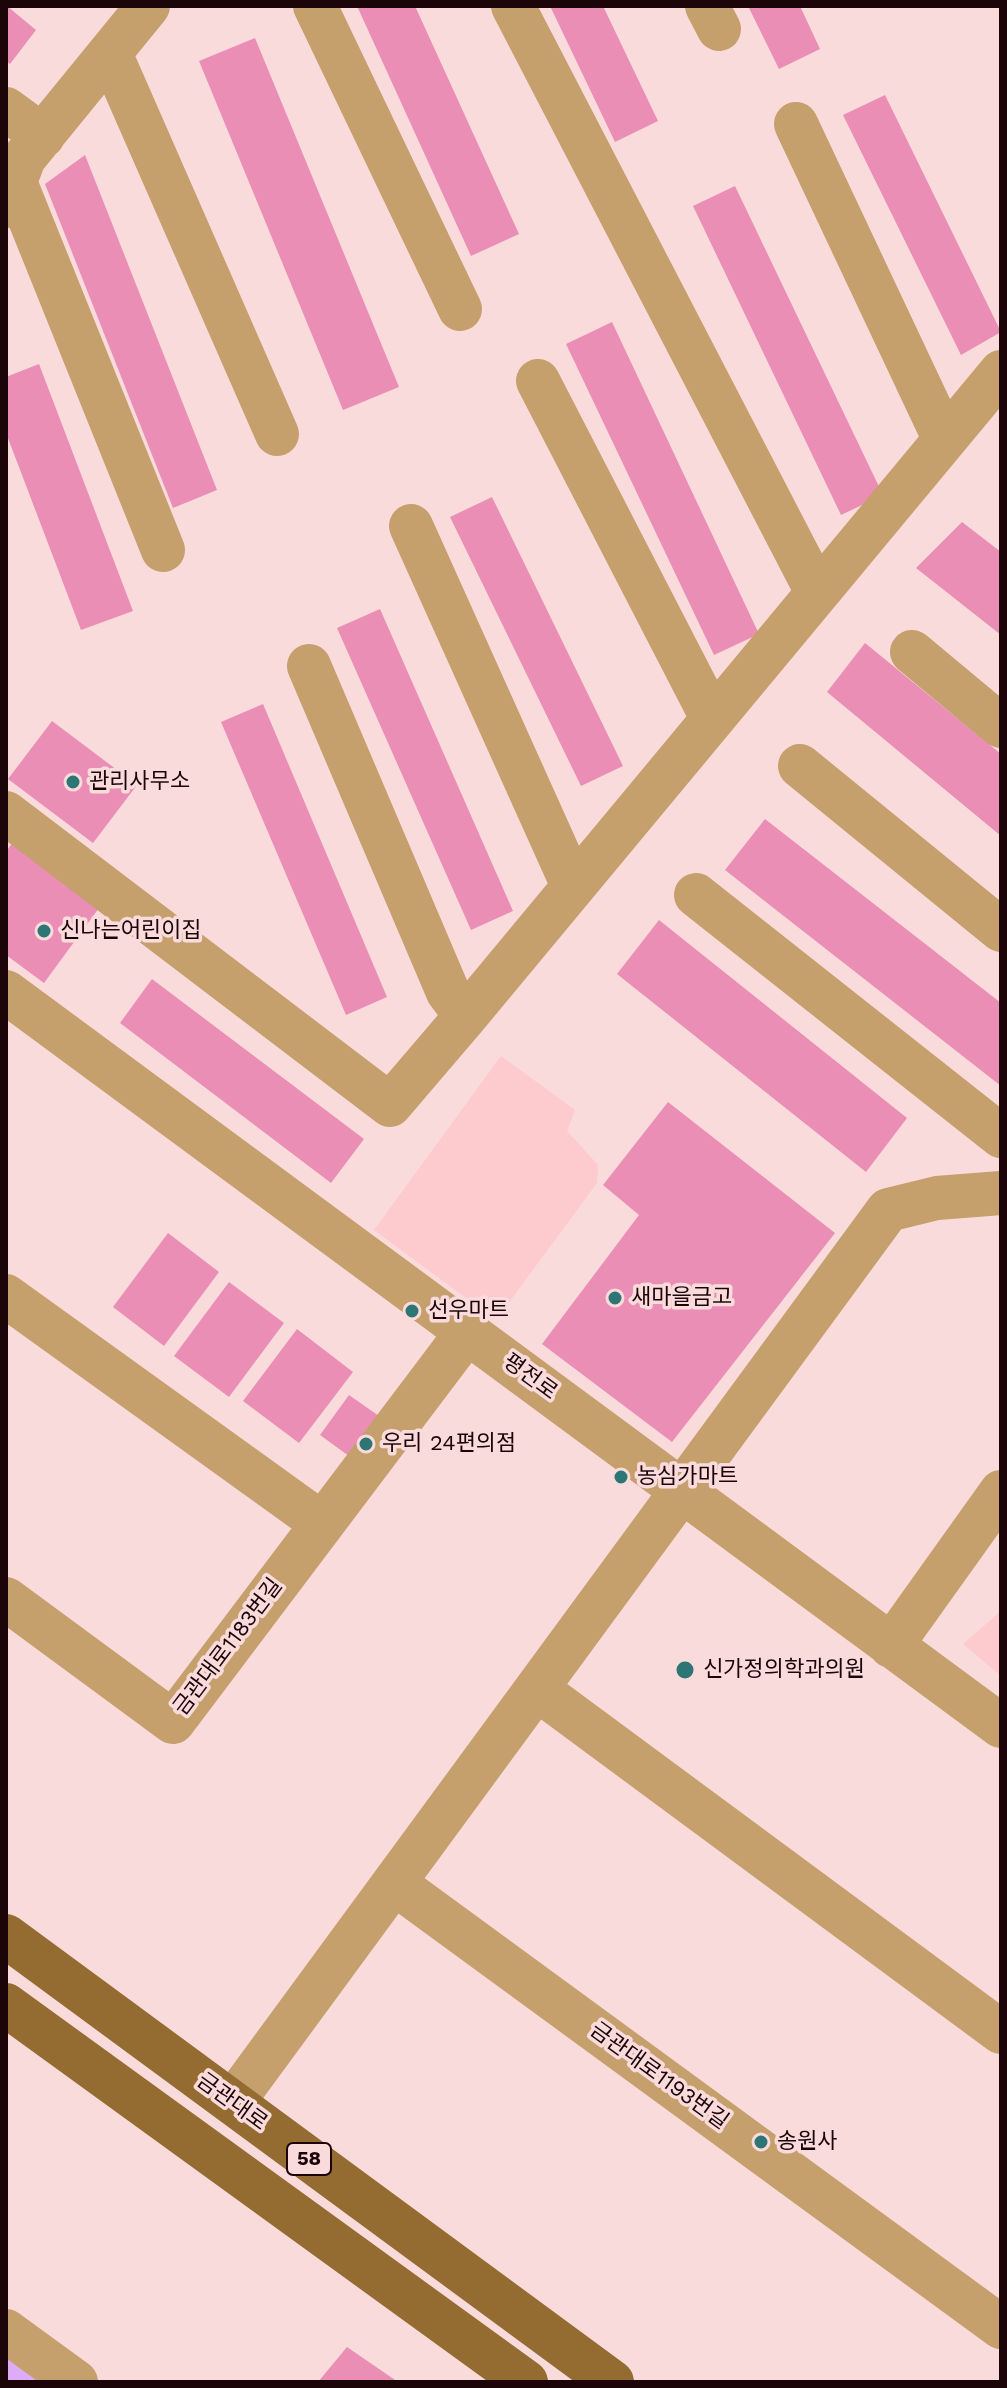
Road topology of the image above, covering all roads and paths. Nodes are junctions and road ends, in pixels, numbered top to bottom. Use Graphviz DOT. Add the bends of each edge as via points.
graph roads {
  1 [pos="315,6"];
  2 [pos="513,6"];
  3 [pos="141,9"];
  4 [pos="110,53"];
  5 [pos="6,109"];
  6 [pos="796,124"];
  7 [pos="43,136"];
  8 [pos="11,194"];
  9 [pos="460,309"];
  10 [pos="1001,372"];
  11 [pos="538,381"];
  12 [pos="277,434"];
  13 [pos="944,438"];
  14 [pos="411,526"];
  15 [pos="163,550"];
  16 [pos="817,592"];
  17 [pos="912,652"];
  18 [pos="309,666"];
  19 [pos="712,718"];
  20 [pos="1001,726"];
  21 [pos="800,766"];
  22 [pos="6,813"];
  23 [pos="573,886"];
  24 [pos="696,895"];
  25 [pos="1001,930"];
  26 [pos="6,992"];
  27 [pos="466,1016"];
  28 [pos="1001,1136"];
  29 [pos="1001,1193"];
  30 [pos="6,1296"];
  31 [pos="468,1331"];
  32 [pos="682,1489"];
  33 [pos="1001,1492"];
  34 [pos="320,1522"];
  35 [pos="6,1599"];
  36 [pos="891,1646"];
  37 [pos="537,1689"];
  38 [pos="1001,1726"];
  39 [pos="394,1883"];
  40 [pos="6,1936"];
  41 [pos="6,2005"];
  42 [pos="1001,2032"];
  43 [pos="233,2102"];
  44 [pos="1001,2327"];
  45 [pos="6,2331"];
  46 [pos="76,2382"];
  47 [pos="526,2382"];
  48 [pos="612,2382"];
  1 -- 9 [label="street"];
  2 -- 16 [label="street"];
  3 -- 4 [label="street"];
  4 -- 7 [label="street"];
  4 -- 12 [label="street"];
  5 -- 7 [label="street"];
  6 -- 13 [label="street"];
  7 -- 8 [label="street" via="24,158"];
  8 -- 15 [label="street"];
  10 -- 13 [label="street"];
  11 -- 19 [label="street"];
  13 -- 16 [label="street"];
  14 -- 23 [label="street"];
  16 -- 19 [label="street"];
  17 -- 20 [label="street"];
  18 -- 27 [label="street" via="448,992"];
  19 -- 23 [label="street"];
  21 -- 25 [label="street"];
  22 -- 27 [label="street" via="390,1105"];
  23 -- 27 [label="street"];
  24 -- 28 [label="street"];
  26 -- 31 [label="street, 평전로"];
  29 -- 32 [label="street" via="937,1198 888,1210"];
  30 -- 34 [label="street"];
  31 -- 32 [label="street, 평전로"];
  31 -- 34 [label="street, 금관대로1183번길"];
  32 -- 36 [label="street, 평전로"];
  32 -- 37 [label="street"];
  33 -- 36 [label="street"];
  34 -- 35 [label="street, 금관대로1183번길" via="173,1722"];
  36 -- 38 [label="street, 평전로"];
  37 -- 39 [label="street"];
  37 -- 42 [label="street"];
  39 -- 43 [label="street"];
  39 -- 44 [label="street, 금관대로1193번길"];
  40 -- 43 [label="main road, 금관대로 / 58"];
  41 -- 47 [label="main road, 58"];
  43 -- 48 [label="main road, 금관대로 / 58"];
  45 -- 46 [label="street"];
}
